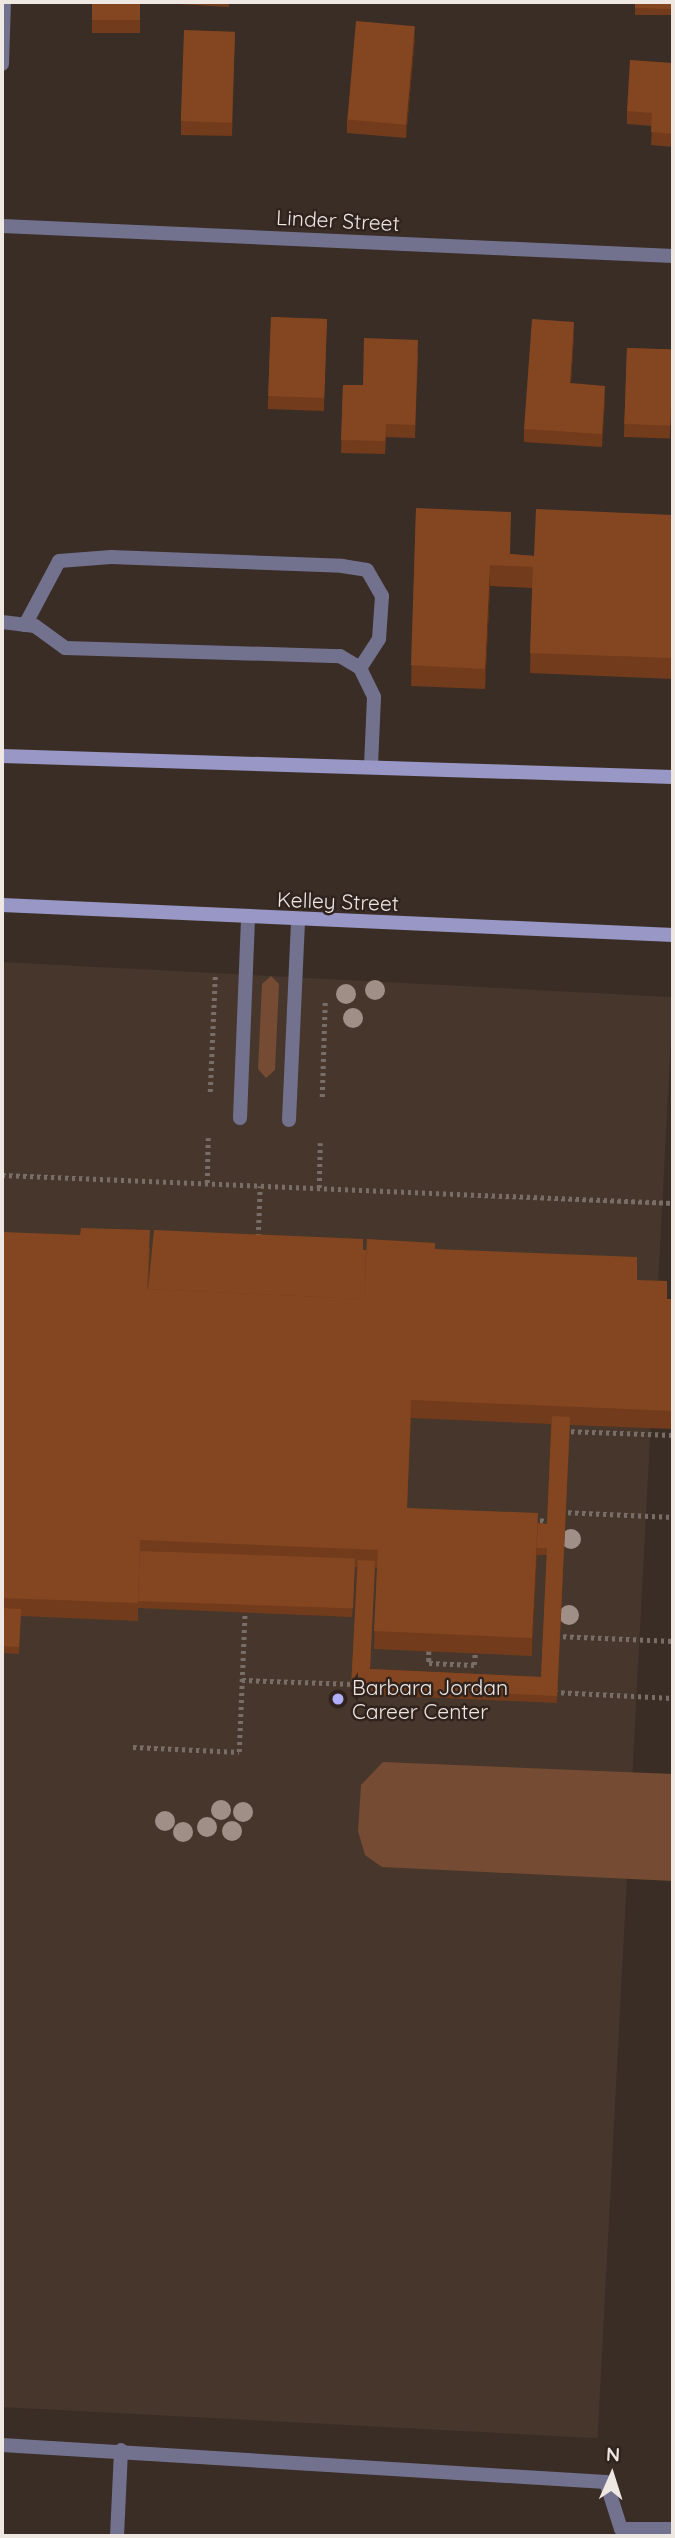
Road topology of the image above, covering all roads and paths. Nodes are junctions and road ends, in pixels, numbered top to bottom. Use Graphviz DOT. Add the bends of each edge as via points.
graph roads {
  1 [pos="4,2"];
  2 [pos="2,64"];
  3 [pos="2,226"];
  4 [pos="673,256"];
  5 [pos="2,622"];
  6 [pos="25,625"];
  7 [pos="360,668"];
  8 [pos="2,756"];
  9 [pos="371,765"];
  10 [pos="673,777"];
  11 [pos="2,905"];
  12 [pos="248,918"];
  13 [pos="298,920"];
  14 [pos="673,935"];
  15 [pos="216,965"];
  16 [pos="325,995"];
  17 [pos="209,1093"];
  18 [pos="322,1097"];
  19 [pos="240,1118"];
  20 [pos="289,1120"];
  21 [pos="208,1138"];
  22 [pos="320,1143"];
  23 [pos="2,1175"];
  24 [pos="206,1183"];
  25 [pos="260,1186"];
  26 [pos="319,1188"];
  27 [pos="673,1203"];
  28 [pos="258,1242"];
  29 [pos="560,1423"];
  30 [pos="560,1431"];
  31 [pos="673,1435"];
  32 [pos="559,1445"];
  33 [pos="557,1499"];
  34 [pos="556,1512"];
  35 [pos="673,1517"];
  36 [pos="531,1520"];
  37 [pos="556,1521"];
  38 [pos="556,1534"];
  39 [pos="246,1601"];
  40 [pos="552,1623"];
  41 [pos="551,1636"];
  42 [pos="673,1641"];
  43 [pos="551,1650"];
  44 [pos="429,1651"];
  45 [pos="475,1654"];
  46 [pos="450,1664"];
  47 [pos="450,1676"];
  48 [pos="550,1678"];
  49 [pos="242,1680"];
  50 [pos="362,1684"];
  51 [pos="673,1698"];
  52 [pos="133,1747"];
  53 [pos="2,2445"];
  54 [pos="121,2450"];
  55 [pos="673,2529"];
  56 [pos="621,2532"];
  57 [pos="117,2536"];
  1 -- 2 [label="street"];
  3 -- 4 [label="street, Linder Street"];
  5 -- 6 [label="street"];
  6 -- 7 [label="street" via="35,626 65,648 340,656"];
  6 -- 7 [label="street" via="59,561 111,557 355,568 368,570 382,596 379,639"];
  7 -- 9 [label="street" via="374,697"];
  8 -- 9 [label="main road"];
  9 -- 10 [label="main road"];
  11 -- 12 [label="main road, Kelley Street"];
  12 -- 13 [label="main road, Kelley Street"];
  12 -- 19 [label="street"];
  13 -- 14 [label="main road, Kelley Street"];
  13 -- 20 [label="street"];
  15 -- 17 [label="path"];
  16 -- 18 [label="path"];
  21 -- 24 [label="path"];
  22 -- 26 [label="path"];
  23 -- 24 [label="path"];
  24 -- 25 [label="path"];
  25 -- 26 [label="path"];
  25 -- 28 [label="path"];
  26 -- 27 [label="path"];
  29 -- 30 [label="path"];
  30 -- 31 [label="path"];
  30 -- 32 [label="path"];
  33 -- 34 [label="path"];
  34 -- 35 [label="path"];
  34 -- 37 [label="path"];
  36 -- 37 [label="path"];
  37 -- 38 [label="path"];
  39 -- 49 [label="path"];
  40 -- 41 [label="path"];
  41 -- 42 [label="path"];
  41 -- 43 [label="path"];
  44 -- 46 [label="path" via="429,1662"];
  45 -- 46 [label="path" via="474,1665"];
  46 -- 47 [label="path"];
  48 -- 51 [label="path" via="549,1692"];
  49 -- 50 [label="path"];
  49 -- 52 [label="path" via="239,1752"];
  53 -- 54 [label="street"];
  54 -- 56 [label="street" via="606,2482"];
  54 -- 57 [label="street"];
  55 -- 56 [label="street"];
}
